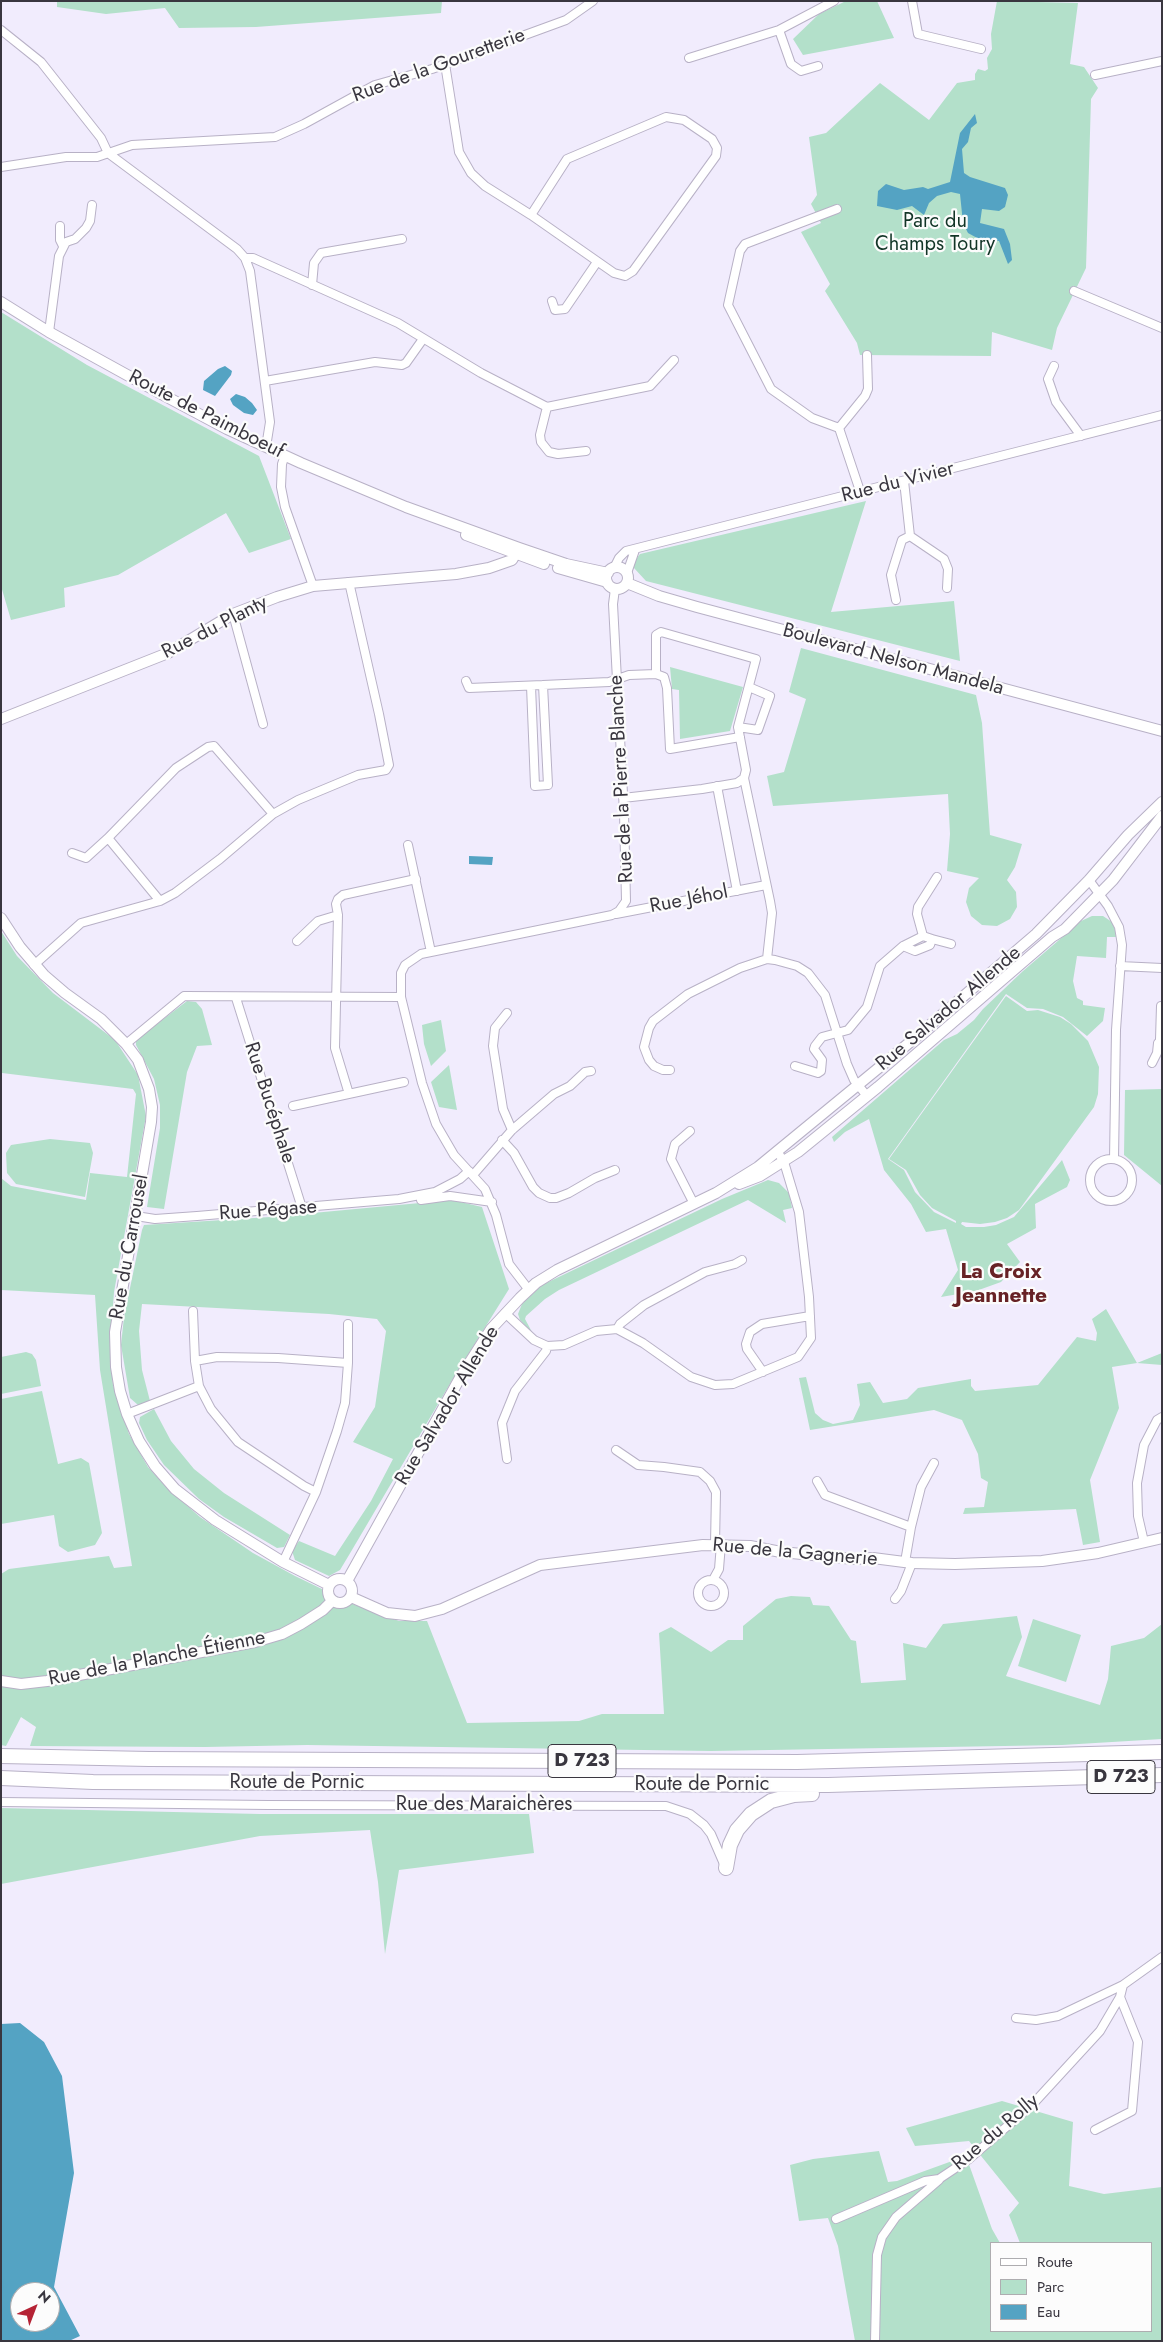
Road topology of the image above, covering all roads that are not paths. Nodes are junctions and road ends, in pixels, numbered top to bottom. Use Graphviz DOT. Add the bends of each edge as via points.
graph roads {
  1 [pos="593,1"];
  2 [pos="834,1"];
  3 [pos="912,1"];
  4 [pos="1,30"];
  5 [pos="779,30"];
  6 [pos="981,49"];
  7 [pos="689,58"];
  8 [pos="1162,61"];
  9 [pos="445,64"];
  10 [pos="818,66"];
  11 [pos="1095,75"];
  12 [pos="108,153"];
  13 [pos="1,167"];
  14 [pos="92,205"];
  15 [pos="837,210"];
  16 [pos="531,215"];
  17 [pos="60,226"];
  18 [pos="402,239"];
  19 [pos="63,246"];
  20 [pos="245,258"];
  21 [pos="597,262"];
  22 [pos="312,286"];
  23 [pos="1074,291"];
  24 [pos="552,301"];
  25 [pos="1,302"];
  26 [pos="1162,328"];
  27 [pos="49,332"];
  28 [pos="423,339"];
  29 [pos="867,355"];
  30 [pos="674,360"];
  31 [pos="1054,366"];
  32 [pos="265,381"];
  33 [pos="547,407"];
  34 [pos="1162,415"];
  35 [pos="839,428"];
  36 [pos="1081,436"];
  37 [pos="266,447"];
  38 [pos="586,450"];
  39 [pos="285,455"];
  40 [pos="904,481"];
  41 [pos="860,492"];
  42 [pos="910,536"];
  43 [pos="634,550"];
  44 [pos="518,552"];
  45 [pos="611,578"];
  46 [pos="627,578"];
  47 [pos="349,582"];
  48 [pos="313,586"];
  49 [pos="947,588"];
  50 [pos="896,600"];
  51 [pos="233,614"];
  52 [pos="656,674"];
  53 [pos="617,679"];
  54 [pos="466,682"];
  55 [pos="543,685"];
  56 [pos="531,686"];
  57 [pos="749,687"];
  58 [pos="1,719"];
  59 [pos="262,724"];
  60 [pos="738,727"];
  61 [pos="1162,731"];
  62 [pos="740,737"];
  63 [pos="744,778"];
  64 [pos="717,786"];
  65 [pos="623,798"];
  66 [pos="1162,802"];
  67 [pos="272,814"];
  68 [pos="1162,816"];
  69 [pos="108,838"];
  70 [pos="408,845"];
  71 [pos="72,853"];
  72 [pos="937,877"];
  73 [pos="416,879"];
  74 [pos="1089,880"];
  75 [pos="766,885"];
  76 [pos="738,891"];
  77 [pos="1099,895"];
  78 [pos="160,901"];
  79 [pos="338,915"];
  80 [pos="612,915"];
  81 [pos="1,918"];
  82 [pos="923,936"];
  83 [pos="932,939"];
  84 [pos="297,941"];
  85 [pos="951,944"];
  86 [pos="903,946"];
  87 [pos="431,952"];
  88 [pos="766,960"];
  89 [pos="34,965"];
  90 [pos="1120,966"];
  91 [pos="1162,968"];
  92 [pos="401,997"];
  93 [pos="236,998"];
  94 [pos="336,998"];
  95 [pos="1161,1006"];
  96 [pos="507,1013"];
  97 [pos="837,1032"];
  98 [pos="1161,1039"];
  99 [pos="126,1044"];
  100 [pos="1152,1063"];
  101 [pos="795,1066"];
  102 [pos="670,1070"];
  103 [pos="591,1071"];
  104 [pos="404,1082"];
  105 [pos="858,1084"];
  106 [pos="348,1094"];
  107 [pos="867,1096"];
  108 [pos="293,1106"];
  109 [pos="512,1130"];
  110 [pos="690,1131"];
  111 [pos="502,1140"];
  112 [pos="777,1150"];
  113 [pos="1114,1159"];
  114 [pos="784,1162"];
  115 [pos="615,1170"];
  116 [pos="471,1173"];
  117 [pos="716,1193"];
  118 [pos="399,1200"];
  119 [pos="492,1202"];
  120 [pos="694,1204"];
  121 [pos="302,1208"];
  122 [pos="136,1216"];
  123 [pos="742,1260"];
  124 [pos="528,1290"];
  125 [pos="193,1311"];
  126 [pos="505,1313"];
  127 [pos="810,1316"];
  128 [pos="348,1324"];
  129 [pos="617,1329"];
  130 [pos="547,1346"];
  131 [pos="195,1361"];
  132 [pos="348,1363"];
  133 [pos="763,1372"];
  134 [pos="199,1386"];
  135 [pos="127,1414"];
  136 [pos="1162,1417"];
  137 [pos="616,1450"];
  138 [pos="507,1459"];
  139 [pos="934,1463"];
  140 [pos="817,1481"];
  141 [pos="316,1492"];
  142 [pos="911,1527"];
  143 [pos="1162,1538"];
  144 [pos="1144,1542"];
  145 [pos="718,1544"];
  146 [pos="283,1562"];
  147 [pos="909,1563"];
  148 [pos="713,1580"];
  149 [pos="347,1581"];
  150 [pos="329,1585"];
  151 [pos="351,1598"];
  152 [pos="895,1599"];
  153 [pos="332,1601"];
  154 [pos="1,1681"];
  155 [pos="1162,1752"];
  156 [pos="1,1756"];
  157 [pos="1162,1775"];
  158 [pos="1,1778"];
  159 [pos="864,1784"];
  160 [pos="1,1802"];
  161 [pos="726,1868"];
  162 [pos="1162,1957"];
  163 [pos="1122,1985"];
  164 [pos="1120,1997"];
  165 [pos="1016,2018"];
  166 [pos="1095,2130"];
  167 [pos="939,2179"];
  168 [pos="836,2219"];
  169 [pos="875,2341"];
  1 -- 9 [label="street, Rue de la Gouretterie" via="566,20"];
  2 -- 5 [label="street"];
  3 -- 6 [label="street" via="918,34"];
  4 -- 12 [label="street" via="41,62 102,138"];
  5 -- 7 [label="street"];
  5 -- 10 [label="street" via="791,64 801,71"];
  8 -- 11 [label="street"];
  9 -- 12 [label="street, Rue de la Gouretterie" via="375,85 275,137 132,145"];
  9 -- 16 [label="street" via="459,152 471,173 485,186"];
  12 -- 13 [label="street, Rue de la Gouretterie" via="97,157 66,157"];
  12 -- 20 [label="street"];
  14 -- 19 [label="street" via="86,228"];
  15 -- 35 [label="street" via="745,244 740,251 728,305 771,389 812,418"];
  16 -- 21 [label="street"];
  16 -- 21 [label="street" via="567,159 666,117 684,120 712,140 717,148 716,156 633,271 625,276"];
  17 -- 19 [label="street"];
  18 -- 22 [label="street" via="321,254 314,263"];
  19 -- 27 [label="street"];
  20 -- 22 [label="street" via="253,258"];
  20 -- 32 [label="street" via="250,271"];
  21 -- 24 [label="street" via="565,309 555,310"];
  22 -- 28 [label="street" via="398,323"];
  23 -- 26 [label="street"];
  25 -- 27 [label="street, Route de Paimboeuf"];
  27 -- 37 [label="street, Route de Paimboeuf"];
  28 -- 32 [label="street" via="406,364 374,362"];
  28 -- 33 [label="street"];
  29 -- 35 [label="street" via="868,389"];
  30 -- 33 [label="street" via="650,386"];
  31 -- 36 [label="street" via="1048,379 1056,402"];
  32 -- 37 [label="street" via="270,422"];
  33 -- 38 [label="street" via="541,442 549,452"];
  34 -- 36 [label="street, Rue du Vivier"];
  35 -- 41 [label="street"];
  36 -- 40 [label="street, Rue du Vivier"];
  37 -- 39 [label="street, Route de Paimboeuf"];
  39 -- 44 [label="street, Route de Paimboeuf"];
  39 -- 48 [label="street" via="282,464 285,507"];
  40 -- 41 [label="street, Rue du Vivier"];
  40 -- 42 [label="street"];
  41 -- 43 [label="street, Rue du Vivier"];
  42 -- 49 [label="street" via="944,559 948,569"];
  42 -- 50 [label="street" via="902,540 891,575"];
  43 -- 45 [label="street, Rue du Vivier" via="622,555"];
  43 -- 46 [label="street"];
  44 -- 45 [label="street, Route de Paimboeuf"];
  44 -- 47 [label="street, Rue du Planty" via="507,562 474,571"];
  45 -- 46 [label="street, Boulevard Nelson Mandela" via="621,568"];
  45 -- 46 [label="street" via="622,588"];
  45 -- 53 [label="street, Rue de la Pierre Blanche"];
  46 -- 61 [label="street, Boulevard Nelson Mandela" via="697,608"];
  47 -- 48 [label="street, Rue du Planty"];
  47 -- 67 [label="street" via="389,765 386,770 358,775"];
  48 -- 51 [label="street, Rue du Planty"];
  51 -- 58 [label="street, Rue du Planty" via="168,653"];
  51 -- 59 [label="street"];
  52 -- 53 [label="street"];
  52 -- 57 [label="street" via="656,635 661,632 756,659"];
  52 -- 62 [label="street" via="664,677 670,749"];
  53 -- 55 [label="street"];
  53 -- 65 [label="street, Rue de la Pierre Blanche"];
  54 -- 56 [label="street" via="469,688"];
  55 -- 56 [label="street"];
  55 -- 56 [label="street" via="548,785 535,786"];
  57 -- 60 [label="street"];
  57 -- 60 [label="street" via="770,696 758,730"];
  60 -- 62 [label="street"];
  62 -- 63 [label="street" via="746,770"];
  63 -- 64 [label="street" via="737,783"];
  63 -- 75 [label="street"];
  64 -- 65 [label="street"];
  64 -- 76 [label="street"];
  65 -- 80 [label="street, Rue de la Pierre Blanche" via="627,897 619,911"];
  66 -- 74 [label="street, Rue Salvador Allende"];
  67 -- 69 [label="street" via="214,746 176,768"];
  67 -- 78 [label="street" via="220,859"];
  68 -- 77 [label="street, Rue Salvador Allende"];
  69 -- 71 [label="street" via="86,858"];
  69 -- 78 [label="street"];
  70 -- 73 [label="street"];
  72 -- 82 [label="street" via="918,907"];
  73 -- 79 [label="street" via="343,895 336,904"];
  73 -- 87 [label="street"];
  74 -- 77 [label="street"];
  74 -- 105 [label="street, Rue Salvador Allende" via="1036,934"];
  75 -- 76 [label="street, Rue Jéhol"];
  75 -- 88 [label="street" via="772,913"];
  76 -- 80 [label="street, Rue Jéhol"];
  77 -- 90 [label="street" via="1119,927 1122,945"];
  77 -- 107 [label="street, Rue Salvador Allende" via="1065,929"];
  78 -- 89 [label="street" via="81,923"];
  79 -- 84 [label="street" via="318,921"];
  79 -- 94 [label="street"];
  80 -- 87 [label="street"];
  81 -- 89 [label="street, Rue du Carrousel"];
  82 -- 83 [label="street"];
  82 -- 86 [label="street"];
  83 -- 85 [label="street"];
  83 -- 86 [label="street" via="930,945 915,951"];
  86 -- 97 [label="street" via="880,966 867,1007 848,1030"];
  87 -- 92 [label="street" via="421,954 405,965 401,973"];
  88 -- 97 [label="street" via="797,966 816,982 825,995"];
  88 -- 102 [label="street" via="740,968 688,994 653,1021 644,1047 648,1060 654,1066"];
  89 -- 99 [label="street, Rue du Carrousel" via="65,994 101,1019"];
  90 -- 91 [label="street"];
  90 -- 113 [label="street"];
  92 -- 94 [label="street"];
  92 -- 116 [label="street" via="430,1109 448,1145"];
  93 -- 94 [label="street"];
  93 -- 99 [label="street" via="184,996"];
  93 -- 121 [label="street, Rue Bucéphale"];
  94 -- 106 [label="street" via="334,1048"];
  95 -- 98 [label="street"];
  96 -- 109 [label="street" via="496,1028 493,1046 503,1109"];
  97 -- 101 [label="street" via="822,1037 815,1046 822,1060 821,1071"];
  97 -- 105 [label="street" via="847,1064"];
  98 -- 100 [label="street"];
  99 -- 122 [label="street, Rue du Carrousel" via="147,1080 152,1107"];
  103 -- 109 [label="street, Rue Pégase" via="554,1094"];
  104 -- 106 [label="street"];
  105 -- 107 [label="street"];
  105 -- 112 [label="street, Rue Salvador Allende"];
  106 -- 108 [label="street"];
  107 -- 114 [label="street, Rue Salvador Allende"];
  109 -- 111 [label="street, Rue Pégase"];
  110 -- 120 [label="street" via="675,1144 671,1159"];
  111 -- 115 [label="street" via="514,1153 533,1187 550,1198 569,1193"];
  111 -- 116 [label="street, Rue Pégase"];
  112 -- 114 [label="street"];
  112 -- 117 [label="street, Rue Salvador Allende" via="758,1167"];
  113 -- 113 [label="street" via="1098,1163 1090,1177 1094,1193 1109,1201 1125,1196 1132,1180 1128,1167"];
  114 -- 117 [label="street, Rue Salvador Allende" via="760,1176"];
  114 -- 127 [label="street" via="799,1212"];
  116 -- 118 [label="street, Rue Pégase" via="435,1192"];
  116 -- 119 [label="street"];
  117 -- 120 [label="street, Rue Salvador Allende"];
  118 -- 119 [label="street, Rue Pégase" via="450,1196"];
  118 -- 121 [label="street, Rue Pégase"];
  119 -- 124 [label="street" via="509,1264"];
  120 -- 124 [label="street, Rue Salvador Allende" via="557,1270"];
  121 -- 122 [label="street, Rue Pégase" via="197,1216"];
  122 -- 135 [label="street, Rue du Carrousel" via="115,1332 116,1367"];
  123 -- 129 [label="street" via="705,1272 644,1305"];
  124 -- 126 [label="street, Rue Salvador Allende"];
  125 -- 131 [label="street"];
  126 -- 130 [label="street" via="534,1340"];
  126 -- 149 [label="street, Rue Salvador Allende" via="461,1376"];
  127 -- 133 [label="street" via="811,1338 801,1354"];
  127 -- 133 [label="street" via="762,1324 750,1332 747,1349"];
  128 -- 132 [label="street"];
  129 -- 130 [label="street" via="596,1331 564,1345"];
  129 -- 133 [label="street" via="705,1383 733,1384"];
  130 -- 138 [label="street" via="515,1392 502,1423"];
  131 -- 132 [label="street" via="217,1357"];
  131 -- 134 [label="street"];
  132 -- 141 [label="street" via="345,1403"];
  134 -- 135 [label="street"];
  134 -- 141 [label="street" via="211,1409 238,1442"];
  135 -- 146 [label="street, Rue du Carrousel" via="146,1452 175,1488 214,1520"];
  136 -- 144 [label="street" via="1157,1420 1144,1445 1137,1483 1138,1516"];
  137 -- 145 [label="street" via="638,1465 700,1472 710,1481 716,1492"];
  139 -- 142 [label="street" via="921,1487"];
  140 -- 142 [label="street" via="825,1495"];
  141 -- 146 [label="street"];
  142 -- 147 [label="street"];
  143 -- 144 [label="street, Rue de la Gagnerie"];
  144 -- 147 [label="street, Rue de la Gagnerie" via="1042,1561"];
  145 -- 147 [label="street, Rue de la Gagnerie"];
  145 -- 148 [label="street" via="719,1569"];
  145 -- 151 [label="street, Rue de la Gagnerie" via="540,1565 442,1609 415,1616 387,1613"];
  146 -- 150 [label="street, Rue du Carrousel"];
  147 -- 152 [label="street" via="901,1591"];
  149 -- 150 [label="street" via="336,1579"];
  149 -- 151 [label="street" via="352,1587"];
  150 -- 153 [label="street" via="328,1595"];
  151 -- 153 [label="street" via="342,1604"];
  153 -- 154 [label="street, Rue de la Planche Étienne" via="301,1624 255,1642 47,1681 21,1684"];
  155 -- 156 [label="highway, Route de Pornic / D 723" via="806,1762"];
  157 -- 159 [label="highway, Route de Pornic / D 723"];
  158 -- 159 [label="highway, Route de Pornic / D 723" via="102,1782"];
  159 -- 161 [label="highway" via="847,1792 794,1795 771,1800 751,1814 737,1830 730,1845"];
  160 -- 161 [label="street, Rue des Maraichères" via="666,1806 690,1814 704,1825"];
  162 -- 163 [label="street"];
  163 -- 164 [label="street, Rue du Rolly"];
  163 -- 165 [label="street" via="1058,2016 1036,2020"];
  164 -- 166 [label="street" via="1138,2042 1132,2111"];
  164 -- 167 [label="street, Rue du Rolly" via="1100,2031 1032,2105 969,2159"];
  167 -- 168 [label="street, Rue du Rolly" via="925,2181"];
  167 -- 169 [label="street" via="896,2217 882,2237 877,2255"];
}
